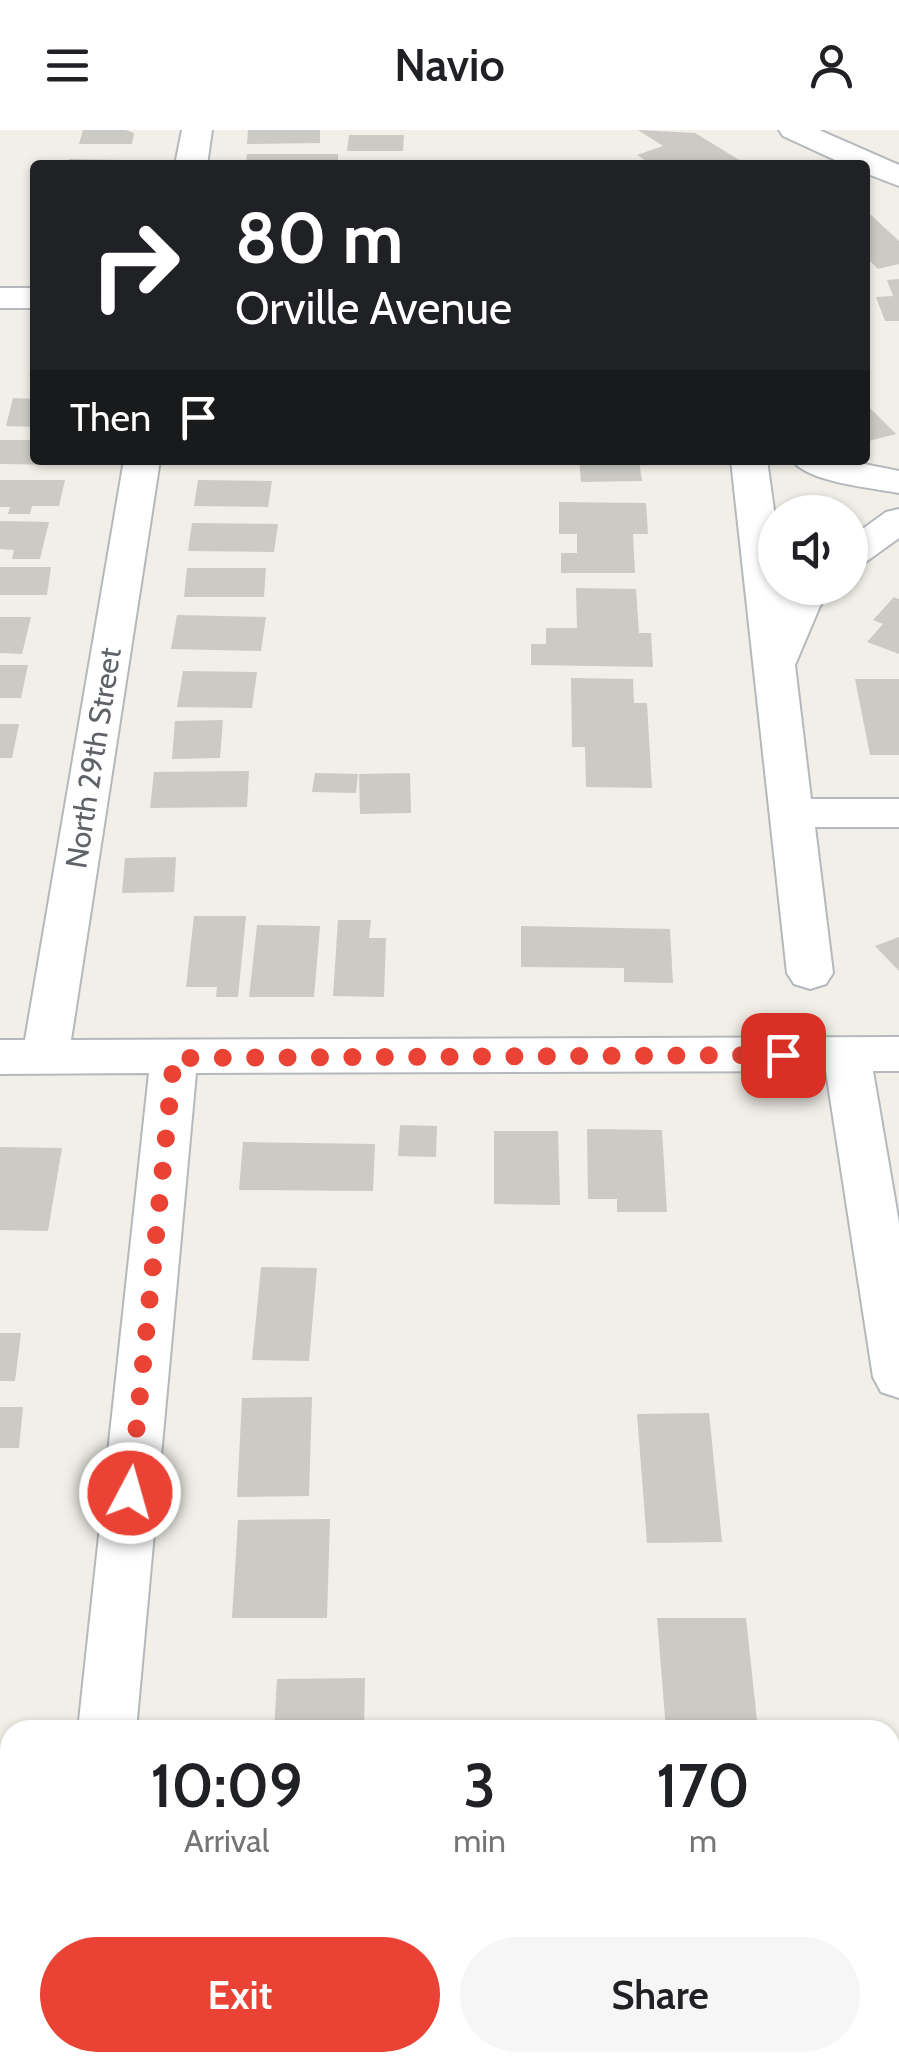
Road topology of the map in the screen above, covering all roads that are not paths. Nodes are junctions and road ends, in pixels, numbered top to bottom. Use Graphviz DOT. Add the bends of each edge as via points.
graph roads {
  1 [pos="197,130"];
  2 [pos="794,130"];
  3 [pos="192,160"];
  4 [pos="867,160"];
  5 [pos="0,298"];
  6 [pos="30,298"];
  7 [pos="141,465"];
  8 [pos="749,465"];
  9 [pos="824,465"];
  10 [pos="899,482"];
  11 [pos="899,520"];
  12 [pos="868,543"];
  13 [pos="801,605"];
  14 [pos="775,665"];
  15 [pos="790,813"];
  16 [pos="899,813"];
  17 [pos="810,973"];
  18 [pos="847,1054"];
  19 [pos="899,1054"];
  20 [pos="22,1057"];
  21 [pos="174,1058"];
  22 [pos="899,1378"];
  23 [pos="107,1720"];
  1 -- 3 [label="street"];
  2 -- 4 [label="street"];
  5 -- 6 [label="street"];
  7 -- 20 [label="street, North 29th Street"];
  8 -- 14 [label="street"];
  9 -- 10 [label="street"];
  11 -- 12 [label="street"];
  13 -- 14 [label="street"];
  14 -- 15 [label="street"];
  15 -- 16 [label="street"];
  15 -- 17 [label="street"];
  18 -- 19 [label="street"];
  18 -- 21 [label="street"];
  18 -- 22 [label="street"];
  20 -- 21 [label="street"];
  21 -- 23 [label="street"];
}
